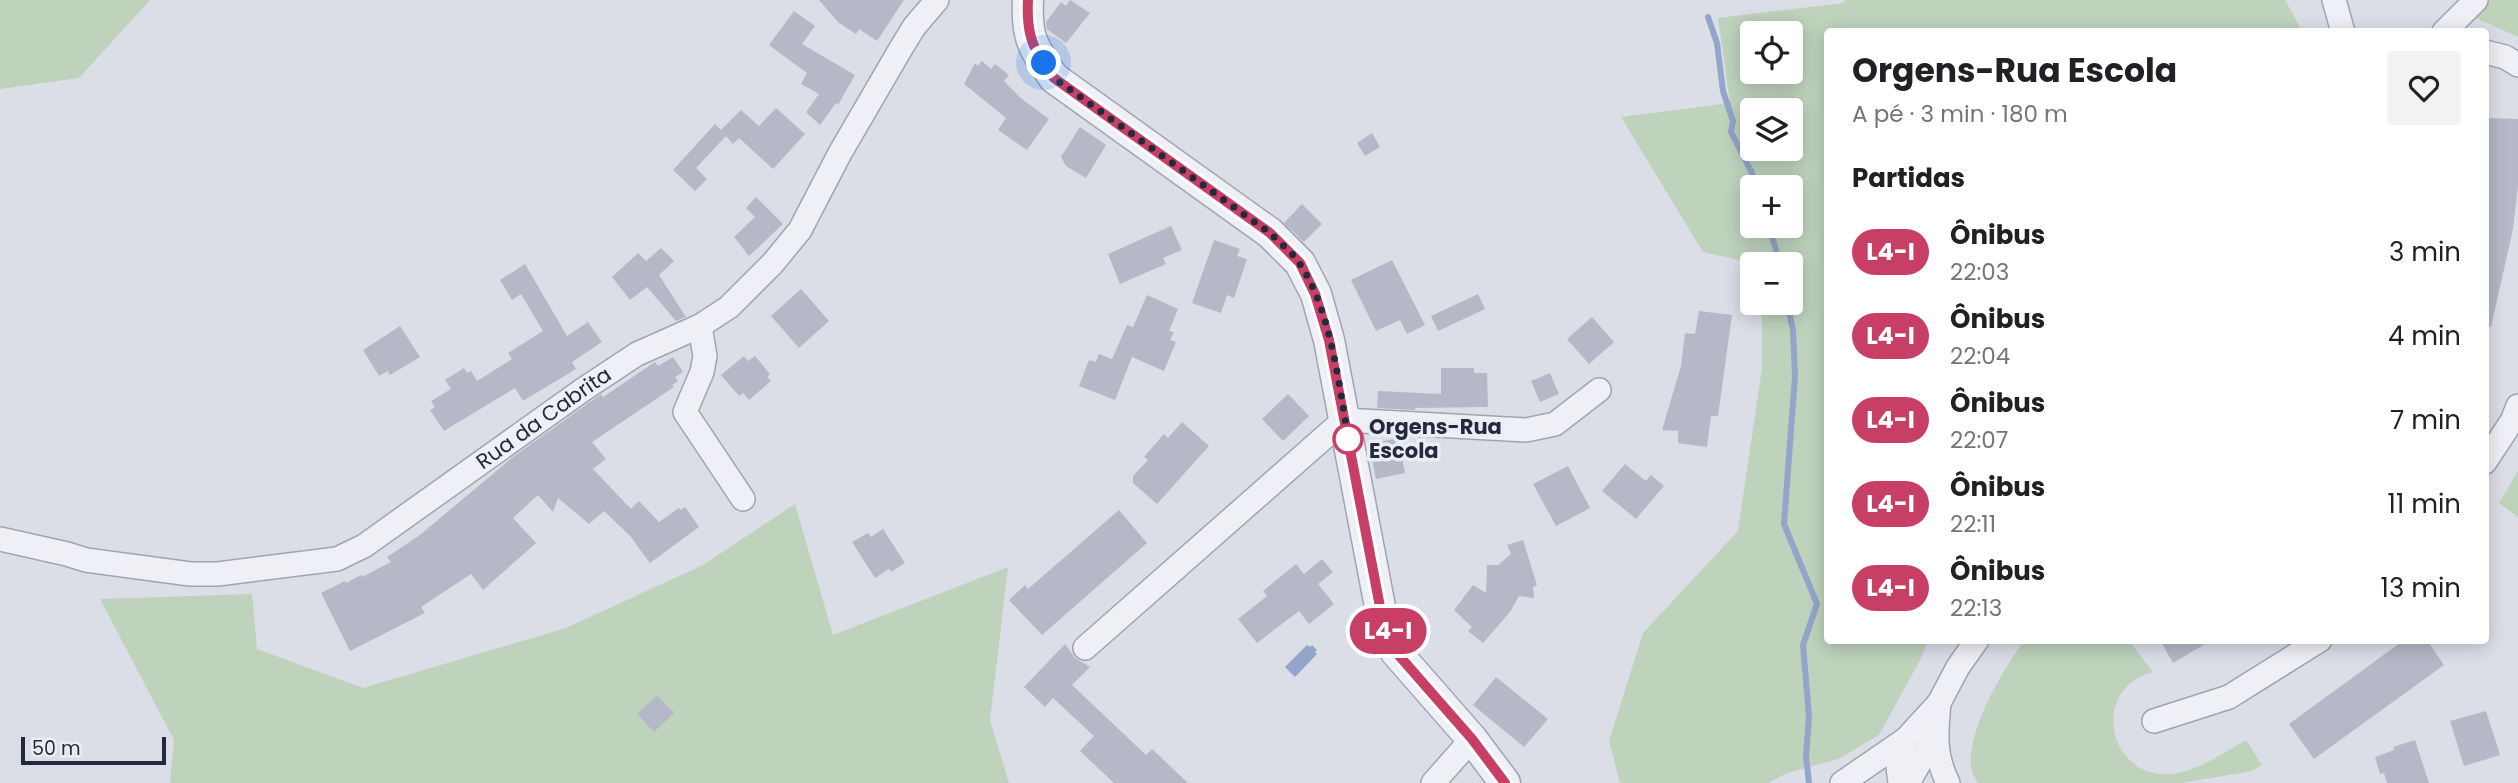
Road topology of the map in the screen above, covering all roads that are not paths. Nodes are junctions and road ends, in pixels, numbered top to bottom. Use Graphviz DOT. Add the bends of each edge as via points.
graph roads {
  1 [pos="937,0"];
  2 [pos="1028,0"];
  3 [pos="2334,0"];
  4 [pos="2476,0"];
  5 [pos="2342,28"];
  6 [pos="2448,28"];
  7 [pos="2489,53"];
  8 [pos="2518,65"];
  9 [pos="700,326"];
  10 [pos="1599,390"];
  11 [pos="2518,407"];
  12 [pos="1345,420"];
  13 [pos="2489,455"];
  14 [pos="743,499"];
  15 [pos="0,539"];
  16 [pos="1974,644"];
  17 [pos="2314,644"];
  18 [pos="1085,648"];
  19 [pos="1939,703"];
  20 [pos="2154,721"];
  21 [pos="1936,734"];
  22 [pos="1906,738"];
  23 [pos="1472,739"];
  24 [pos="1433,783"];
  25 [pos="1505,783"];
  26 [pos="1842,783"];
  27 [pos="1900,783"];
  28 [pos="1908,783"];
  29 [pos="1948,783"];
  1 -- 9 [label="street, Rua da Cabrita" via="900,50 800,230 729,307"];
  2 -- 12 [label="street" via="1026,24 1033,48 1054,78 1270,233 1300,263 1329,340"];
  3 -- 5 [label="street"];
  4 -- 6 [label="street"];
  7 -- 8 [label="street"];
  9 -- 14 [label="street" via="705,356 685,412"];
  9 -- 15 [label="street, Rua da Cabrita" via="637,354 583,388 364,546 337,559 190,574 86,561"];
  10 -- 12 [label="street" via="1555,424 1526,430"];
  11 -- 13 [label="street"];
  12 -- 18 [label="street"];
  12 -- 23 [label="street" via="1381,612 1395,651"];
  16 -- 19 [label="street"];
  17 -- 20 [label="street" via="2229,697"];
  19 -- 21 [label="street"];
  19 -- 22 [label="street"];
  21 -- 28 [label="street"];
  21 -- 29 [label="street" via="1939,764"];
  22 -- 26 [label="street"];
  22 -- 27 [label="street" via="1898,767"];
  23 -- 24 [label="street"];
  23 -- 25 [label="street"];
}
